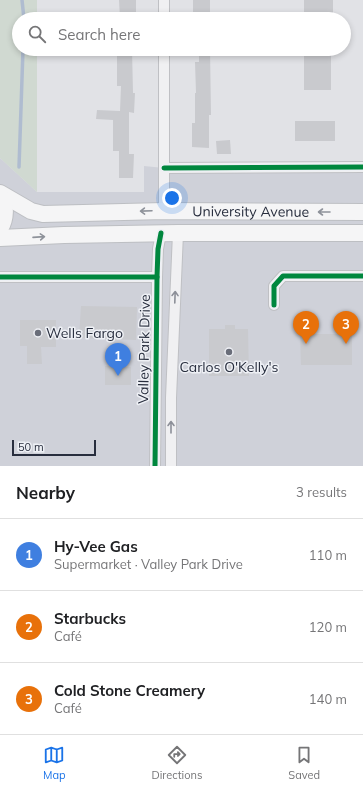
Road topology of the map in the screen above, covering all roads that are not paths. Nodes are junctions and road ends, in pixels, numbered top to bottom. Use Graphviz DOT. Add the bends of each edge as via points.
graph roads {
  1 [pos="164,0"];
  2 [pos="164,12"];
  3 [pos="164,56"];
  4 [pos="363,166"];
  5 [pos="164,168"];
  6 [pos="0,194"];
  7 [pos="164,211"];
  8 [pos="269,212"];
  9 [pos="363,213"];
  10 [pos="0,229"];
  11 [pos="161,233"];
  12 [pos="178,233"];
  13 [pos="270,233"];
  14 [pos="363,233"];
  15 [pos="0,238"];
  16 [pos="363,276"];
  17 [pos="157,277"];
  18 [pos="0,278"];
  19 [pos="274,305"];
  20 [pos="155,466"];
  21 [pos="171,466"];
  1 -- 2 [label="street"];
  3 -- 5 [label="street"];
  4 -- 5 [label="street"];
  5 -- 7 [label="street"];
  7 -- 6 [label="main road, University Avenue, one-way" via="43,214 31,211"];
  6 -- 10 [label="main road" via="5,216"];
  7 -- 8 [label="main road, University Avenue"];
  9 -- 8 [label="main road, University Avenue, one-way"];
  8 -- 11 [label="main road" via="241,223 185,223"];
  9 -- 13 [label="main road" via="354,223 305,224"];
  11 -- 12 [label="main road, University Avenue"];
  15 -- 11 [label="main road, University Avenue, one-way"];
  11 -- 17 [label="street, Valley Park Drive"];
  12 -- 13 [label="main road, University Avenue"];
  21 -- 12 [label="street, Valley Park Drive, one-way" via="171,398"];
  13 -- 14 [label="main road, University Avenue"];
  16 -- 19 [label="street" via="283,276 274,286"];
  17 -- 18 [label="street"];
  17 -- 20 [label="street, Valley Park Drive"];
}
